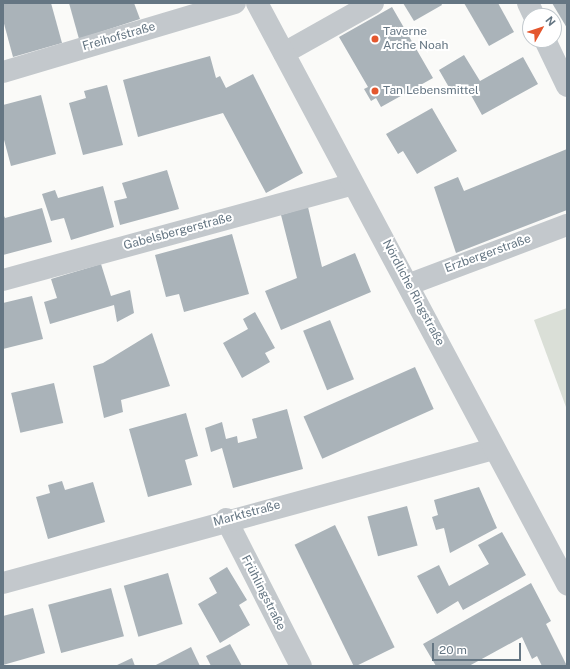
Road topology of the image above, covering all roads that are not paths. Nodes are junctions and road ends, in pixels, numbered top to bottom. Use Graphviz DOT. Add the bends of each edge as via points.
graph roads {
  1 [pos="235,3"];
  2 [pos="257,3"];
  3 [pos="373,3"];
  4 [pos="549,48"];
  5 [pos="284,53"];
  6 [pos="3,72"];
  7 [pos="567,86"];
  8 [pos="353,184"];
  9 [pos="567,225"];
  10 [pos="3,280"];
  11 [pos="410,284"];
  12 [pos="493,449"];
  13 [pos="226,519"];
  14 [pos="3,583"];
  15 [pos="567,584"];
  16 [pos="301,666"];
  1 -- 6 [label="street, Freihofstraße"];
  2 -- 5 [label="street, Nördliche Ringstraße"];
  3 -- 5 [label="street"];
  4 -- 7 [label="street"];
  5 -- 8 [label="street, Nördliche Ringstraße"];
  8 -- 10 [label="street, Gabelsbergerstraße"];
  8 -- 11 [label="street, Nördliche Ringstraße"];
  9 -- 11 [label="street, Erzbergerstraße"];
  11 -- 12 [label="street, Nördliche Ringstraße"];
  12 -- 13 [label="street, Marktstraße"];
  12 -- 15 [label="street, Nördliche Ringstraße"];
  13 -- 14 [label="street, Marktstraße"];
  13 -- 16 [label="street, Frühlingstraße"];
}
